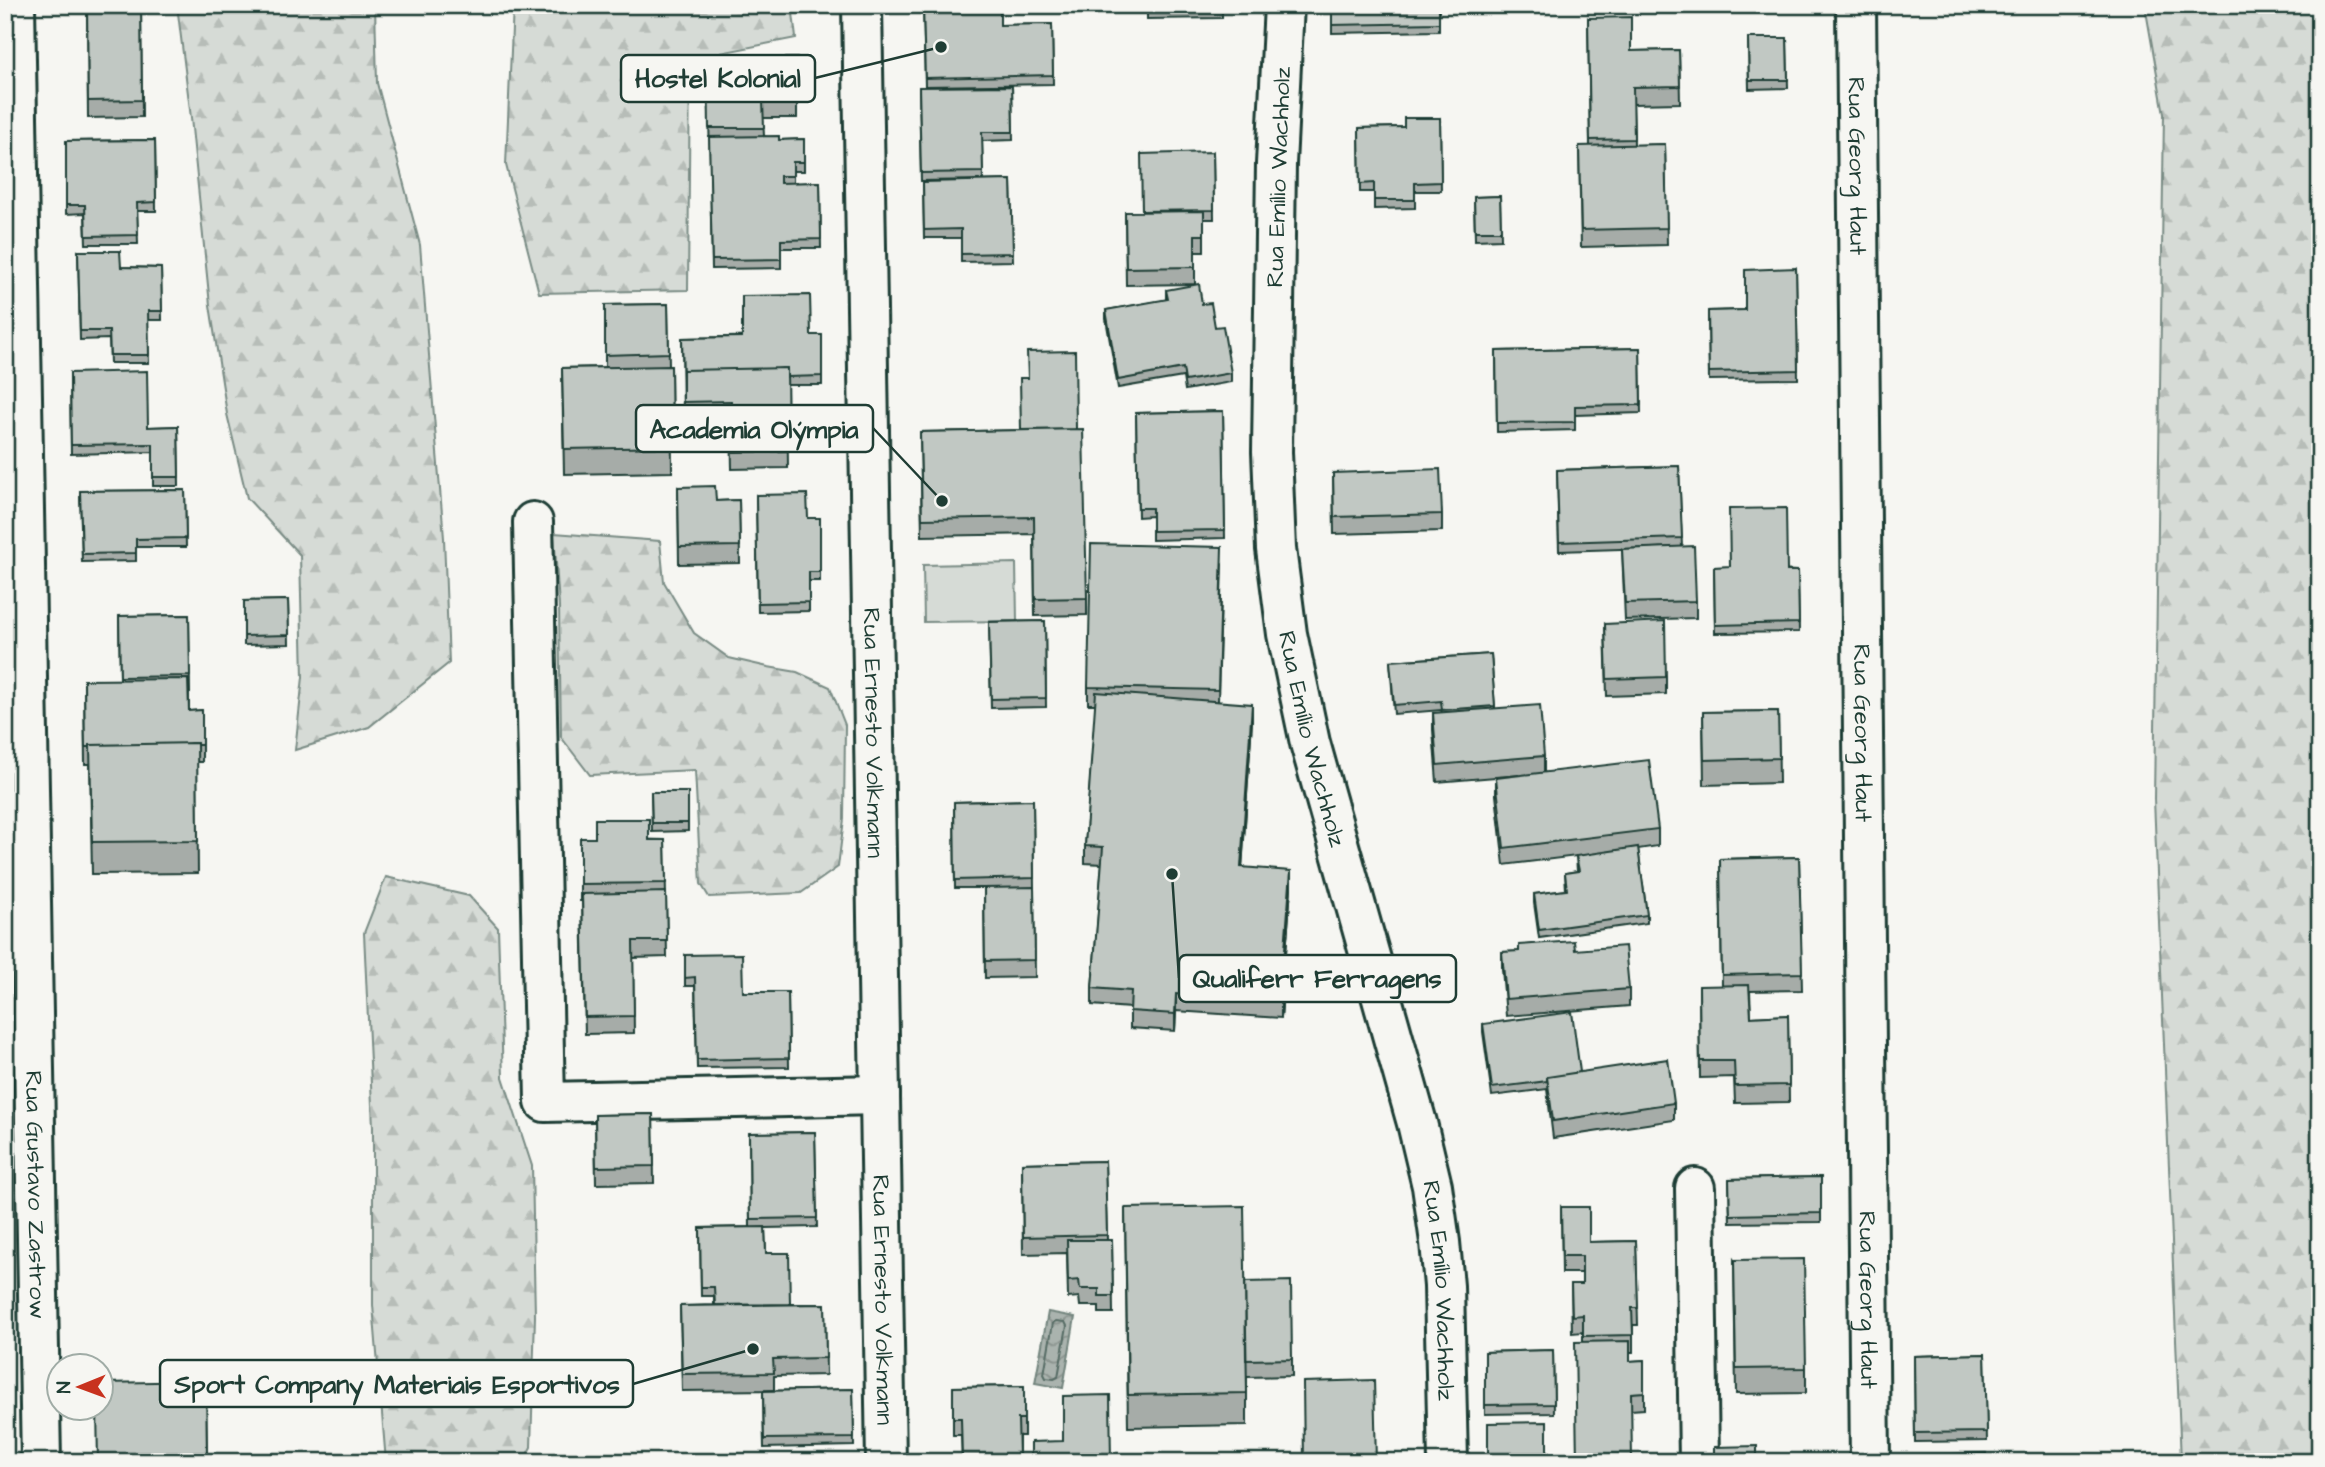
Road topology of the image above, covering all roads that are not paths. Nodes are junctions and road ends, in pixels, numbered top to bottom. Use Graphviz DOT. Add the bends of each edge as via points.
graph roads {
  1 [pos="15,5"];
  2 [pos="862,5"];
  3 [pos="1284,5"];
  4 [pos="1856,5"];
  5 [pos="533,522"];
  6 [pos="15,549"];
  7 [pos="880,1095"];
  8 [pos="1695,1188"];
  9 [pos="41,1462"];
  10 [pos="886,1462"];
  11 [pos="1448,1462"];
  12 [pos="1699,1462"];
  13 [pos="1870,1462"];
  1 -- 6 [label="street, Rua Gustavo Zastrow"];
  2 -- 7 [label="street, Rua Ernesto Volkmann"];
  3 -- 11 [label="street, Rua Emílio Wachholz" via="1272,438 1276,549 1287,635 1310,743 1432,1186 1444,1286"];
  4 -- 13 [label="street, Rua Georg Haut"];
  5 -- 7 [label="street" via="545,1102"];
  6 -- 9 [label="street, Rua Gustavo Zastrow"];
  7 -- 10 [label="street, Rua Ernesto Volkmann"];
  8 -- 12 [label="street"];
}
